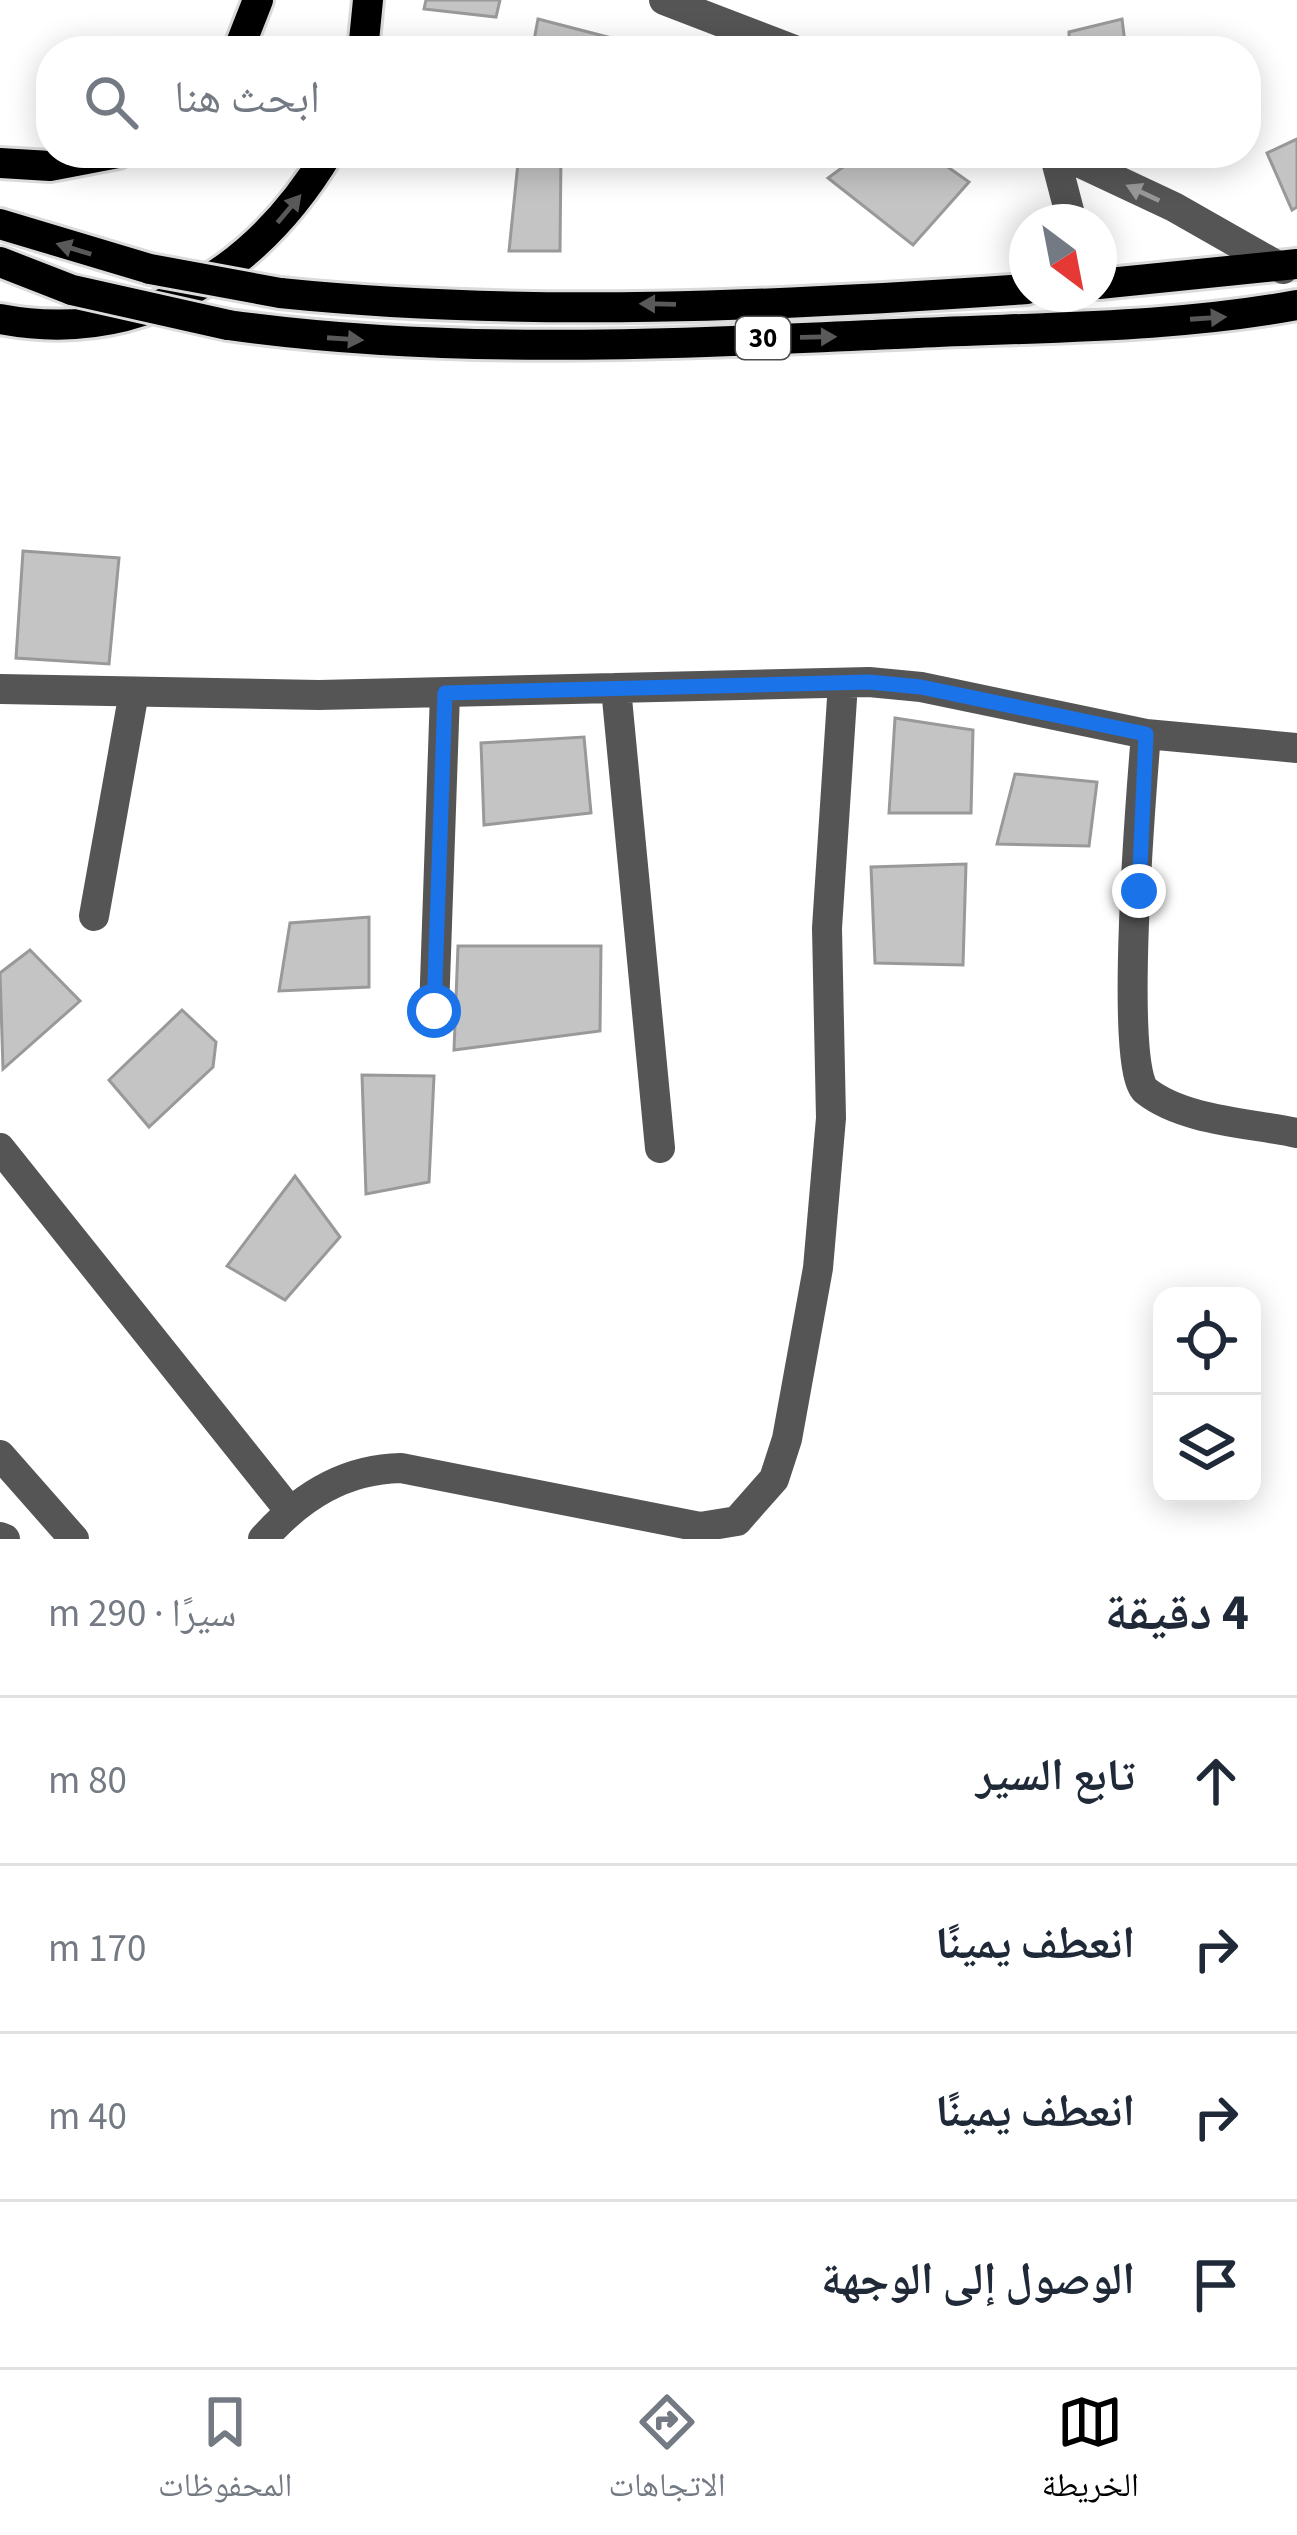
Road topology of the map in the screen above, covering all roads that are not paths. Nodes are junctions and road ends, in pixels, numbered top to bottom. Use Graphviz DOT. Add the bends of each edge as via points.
graph roads {
  1 [pos="258,0"];
  2 [pos="368,0"];
  3 [pos="664,0"];
  4 [pos="244,36"];
  5 [pos="364,36"];
  6 [pos="758,36"];
  7 [pos="0,164"];
  8 [pos="36,165"];
  9 [pos="319,168"];
  10 [pos="1059,168"];
  11 [pos="1089,168"];
  12 [pos="1068,204"];
  13 [pos="0,224"];
  14 [pos="0,262"];
  15 [pos="1290,267"];
  16 [pos="1117,282"];
  17 [pos="1009,291"];
  18 [pos="1297,305"];
  19 [pos="0,319"];
  20 [pos="843,683"];
  21 [pos="0,688"];
  22 [pos="616,688"];
  23 [pos="134,692"];
  24 [pos="445,693"];
  25 [pos="1146,734"];
  26 [pos="1297,748"];
  27 [pos="94,916"];
  28 [pos="434,1011"];
  29 [pos="1297,1133"];
  30 [pos="0,1148"];
  31 [pos="660,1148"];
  32 [pos="0,1455"];
  33 [pos="289,1510"];
  34 [pos="74,1539"];
  35 [pos="263,1539"];
  1 -- 4 [label="main road"];
  2 -- 5 [label="main road"];
  3 -- 6 [label="street"];
  7 -- 8 [label="main road"];
  19 -- 9 [label="main road, one-way" via="91,325 188,295 245,256"];
  10 -- 12 [label="street"];
  15 -- 11 [label="street, one-way"];
  17 -- 13 [label="main road, 30, one-way, bridge" via="408,306 150,269"];
  14 -- 18 [label="main road, 30, one-way, bridge" via="72,290 229,326 446,344 899,334 1157,322"];
  15 -- 16 [label="main road"];
  20 -- 22 [label="street"];
  20 -- 25 [label="street" via="921,687"];
  20 -- 33 [label="street" via="826,928 828,1191 787,1439 762,1498 737,1521 700,1527 401,1468 346,1477"];
  21 -- 23 [label="street"];
  22 -- 24 [label="street"];
  22 -- 31 [label="street"];
  23 -- 24 [label="street"];
  23 -- 27 [label="street"];
  24 -- 28 [label="street"];
  25 -- 26 [label="street"];
  25 -- 29 [label="street" via="1132,993 1136,1077 1143,1090 1198,1113"];
  30 -- 33 [label="street"];
  32 -- 34 [label="street"];
  33 -- 35 [label="street"];
}
